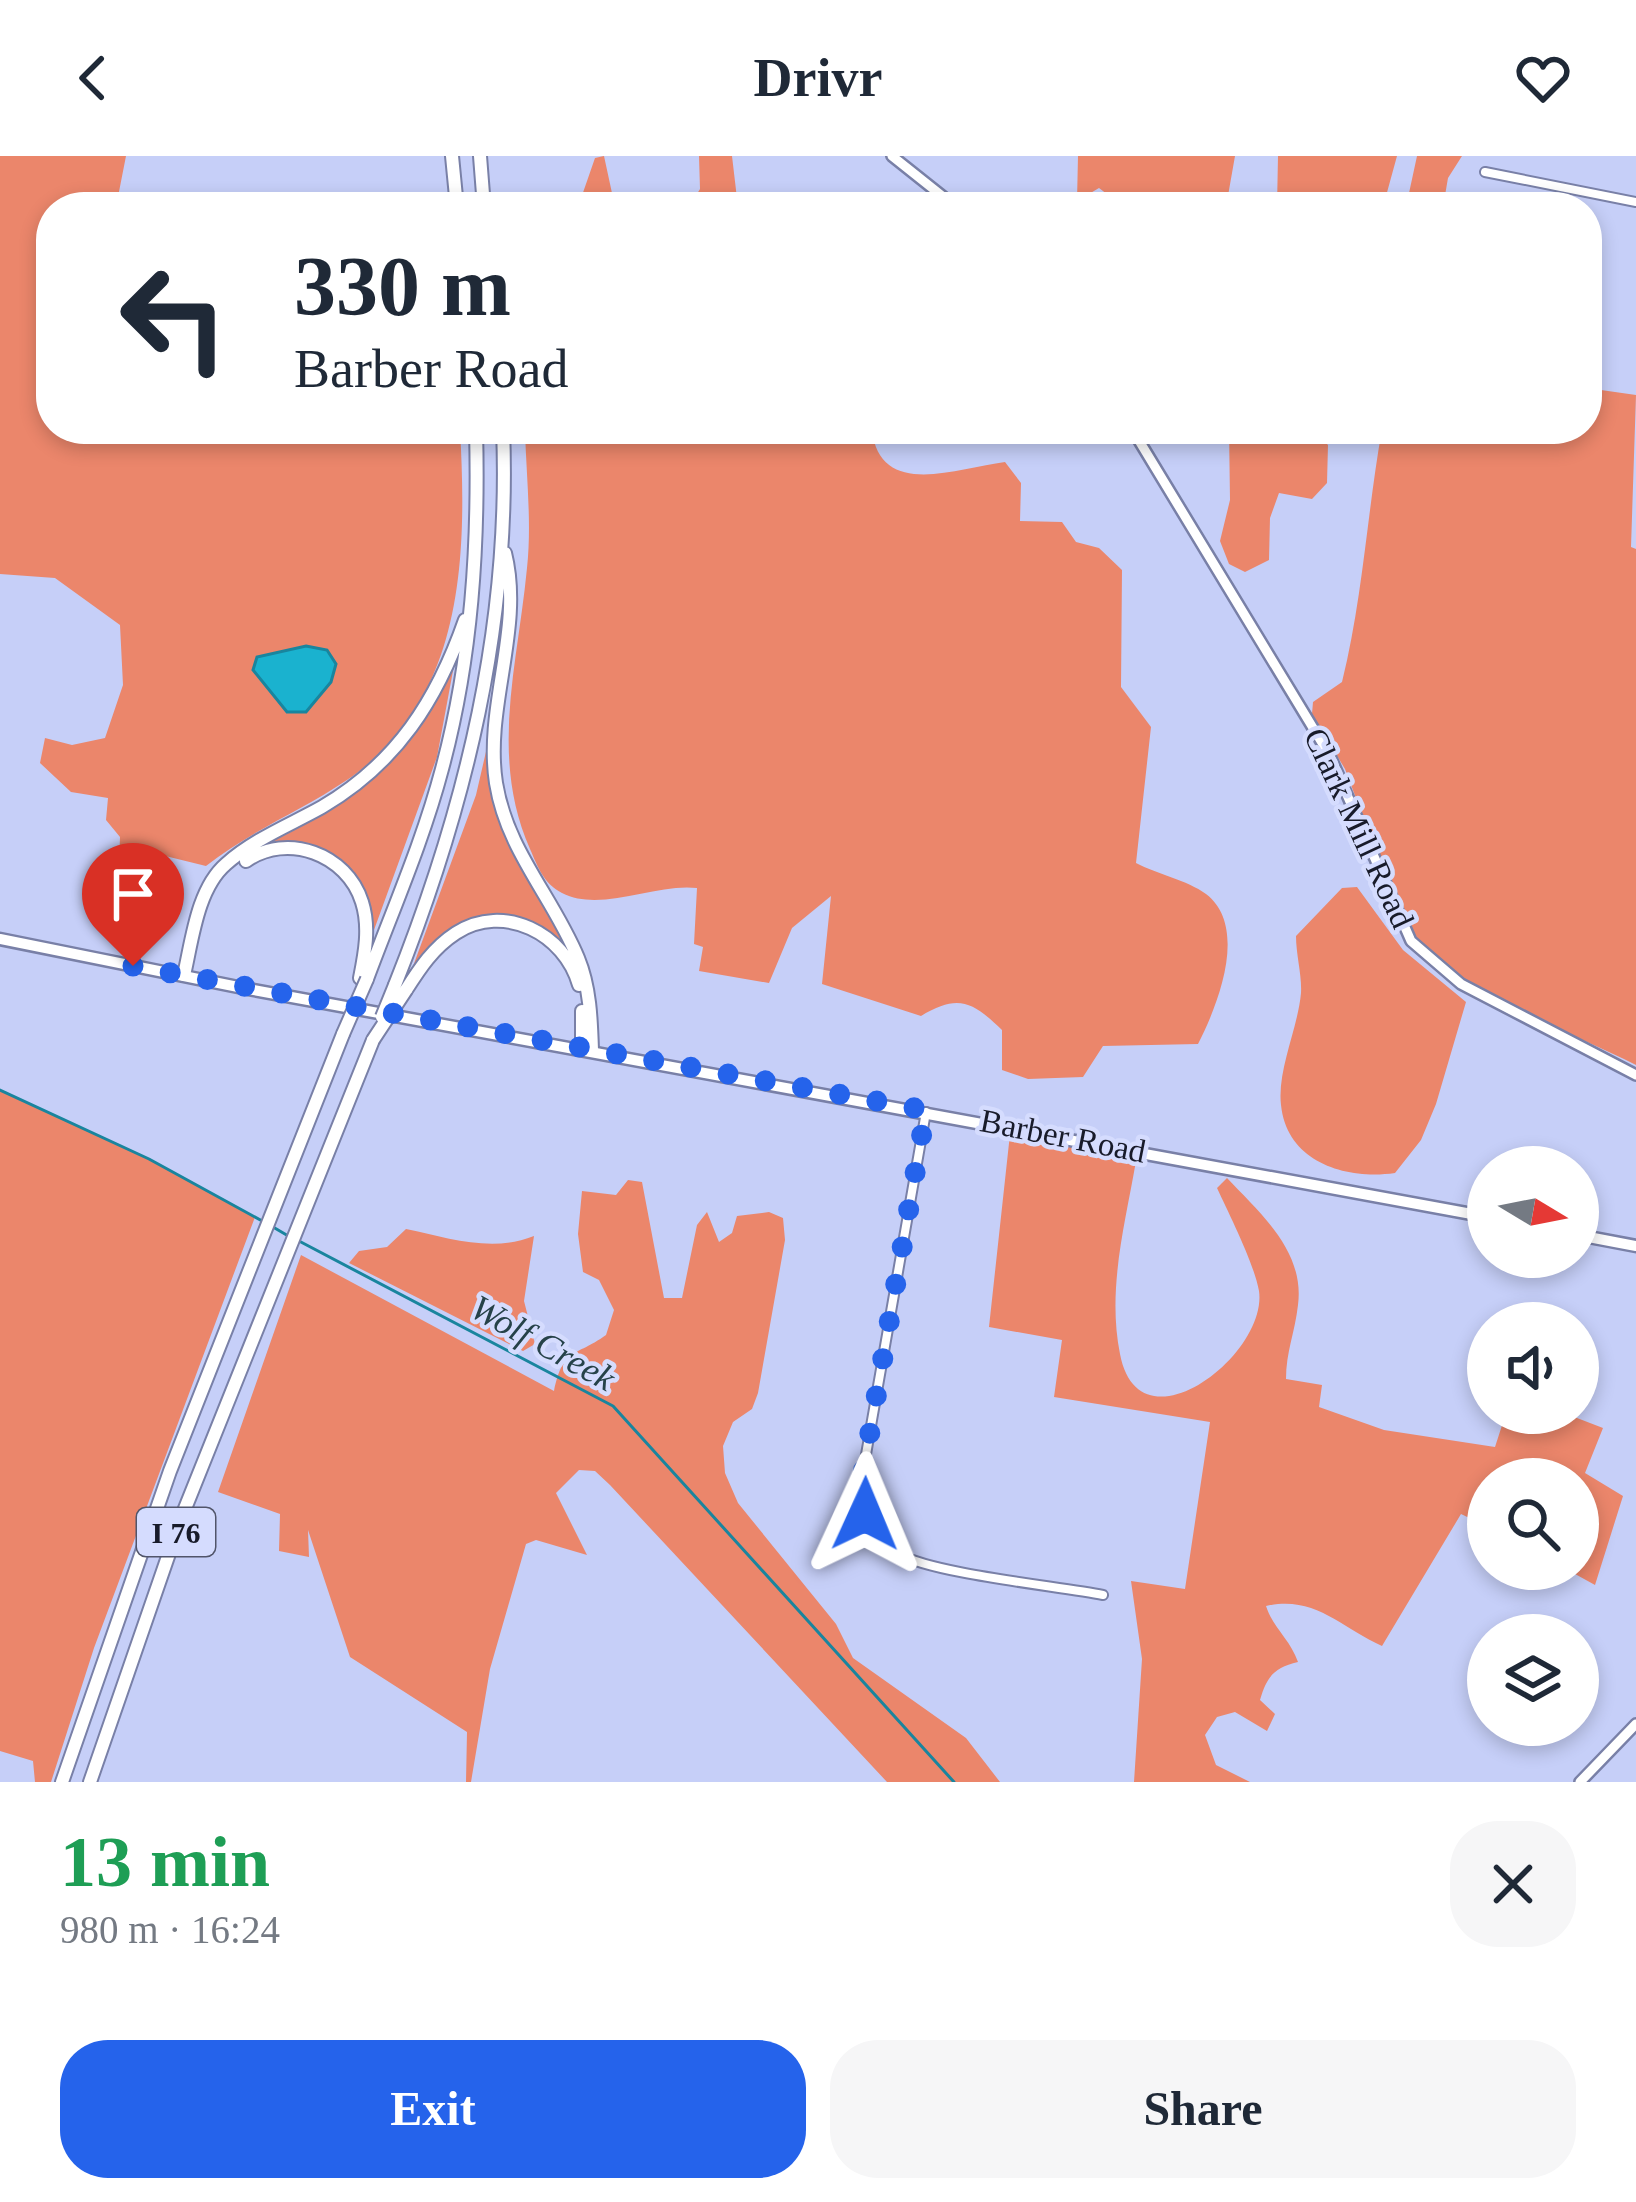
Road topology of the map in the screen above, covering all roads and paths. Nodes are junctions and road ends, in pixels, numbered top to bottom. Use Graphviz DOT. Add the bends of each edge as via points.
graph roads {
  1 [pos="452,156"];
  2 [pos="480,156"];
  3 [pos="892,156"];
  4 [pos="1485,172"];
  5 [pos="456,192"];
  6 [pos="483,192"];
  7 [pos="937,192"];
  8 [pos="1586,192"];
  9 [pos="1602,195"];
  10 [pos="1636,202"];
  11 [pos="476,444"];
  12 [pos="503,444"];
  13 [pos="1141,444"];
  14 [pos="503,545"];
  15 [pos="474,584"];
  16 [pos="0,939"];
  17 [pos="188,976"];
  18 [pos="363,979"];
  19 [pos="400,988"];
  20 [pos="587,1049"];
  21 [pos="1636,1075"];
  22 [pos="926,1110"];
  23 [pos="1467,1212"];
  24 [pos="1599,1238"];
  25 [pos="1636,1246"];
  26 [pos="1102,1594"];
  27 [pos="1636,1724"];
  28 [pos="62,1782"];
  29 [pos="90,1782"];
  30 [pos="1580,1782"];
  1 -- 5 [label="highway"];
  2 -- 6 [label="highway"];
  3 -- 7 [label="street"];
  4 -- 8 [label="street"];
  9 -- 10 [label="street"];
  11 -- 15 [label="highway"];
  12 -- 14 [label="highway"];
  13 -- 21 [label="street, Clark Mill Road" via="1330,756 1411,941 1460,984"];
  14 -- 19 [label="highway" via="471,758"];
  14 -- 20 [label="highway" via="513,585 493,749 496,785 520,856 581,964"];
  15 -- 17 [label="highway" via="452,656 420,718 370,774 226,864 203,900"];
  15 -- 18 [label="highway" via="442,769"];
  16 -- 17 [label="main road, Barber Road"];
  17 -- 18 [label="highway" via="220,884 255,854 290,848 327,858 356,889 366,925"];
  17 -- 20 [label="main road, Barber Road"];
  18 -- 28 [label="highway, I 76, bridge" via="127,1587"];
  19 -- 20 [label="highway" via="456,933 484,922 525,926 572,964"];
  19 -- 29 [label="highway, I 76, bridge" via="174,1537"];
  20 -- 22 [label="main road, Barber Road"];
  22 -- 23 [label="main road, Barber Road"];
  22 -- 26 [label="street" via="861,1484 865,1514 907,1558"];
  24 -- 25 [label="main road"];
  27 -- 30 [label="street"];
}
